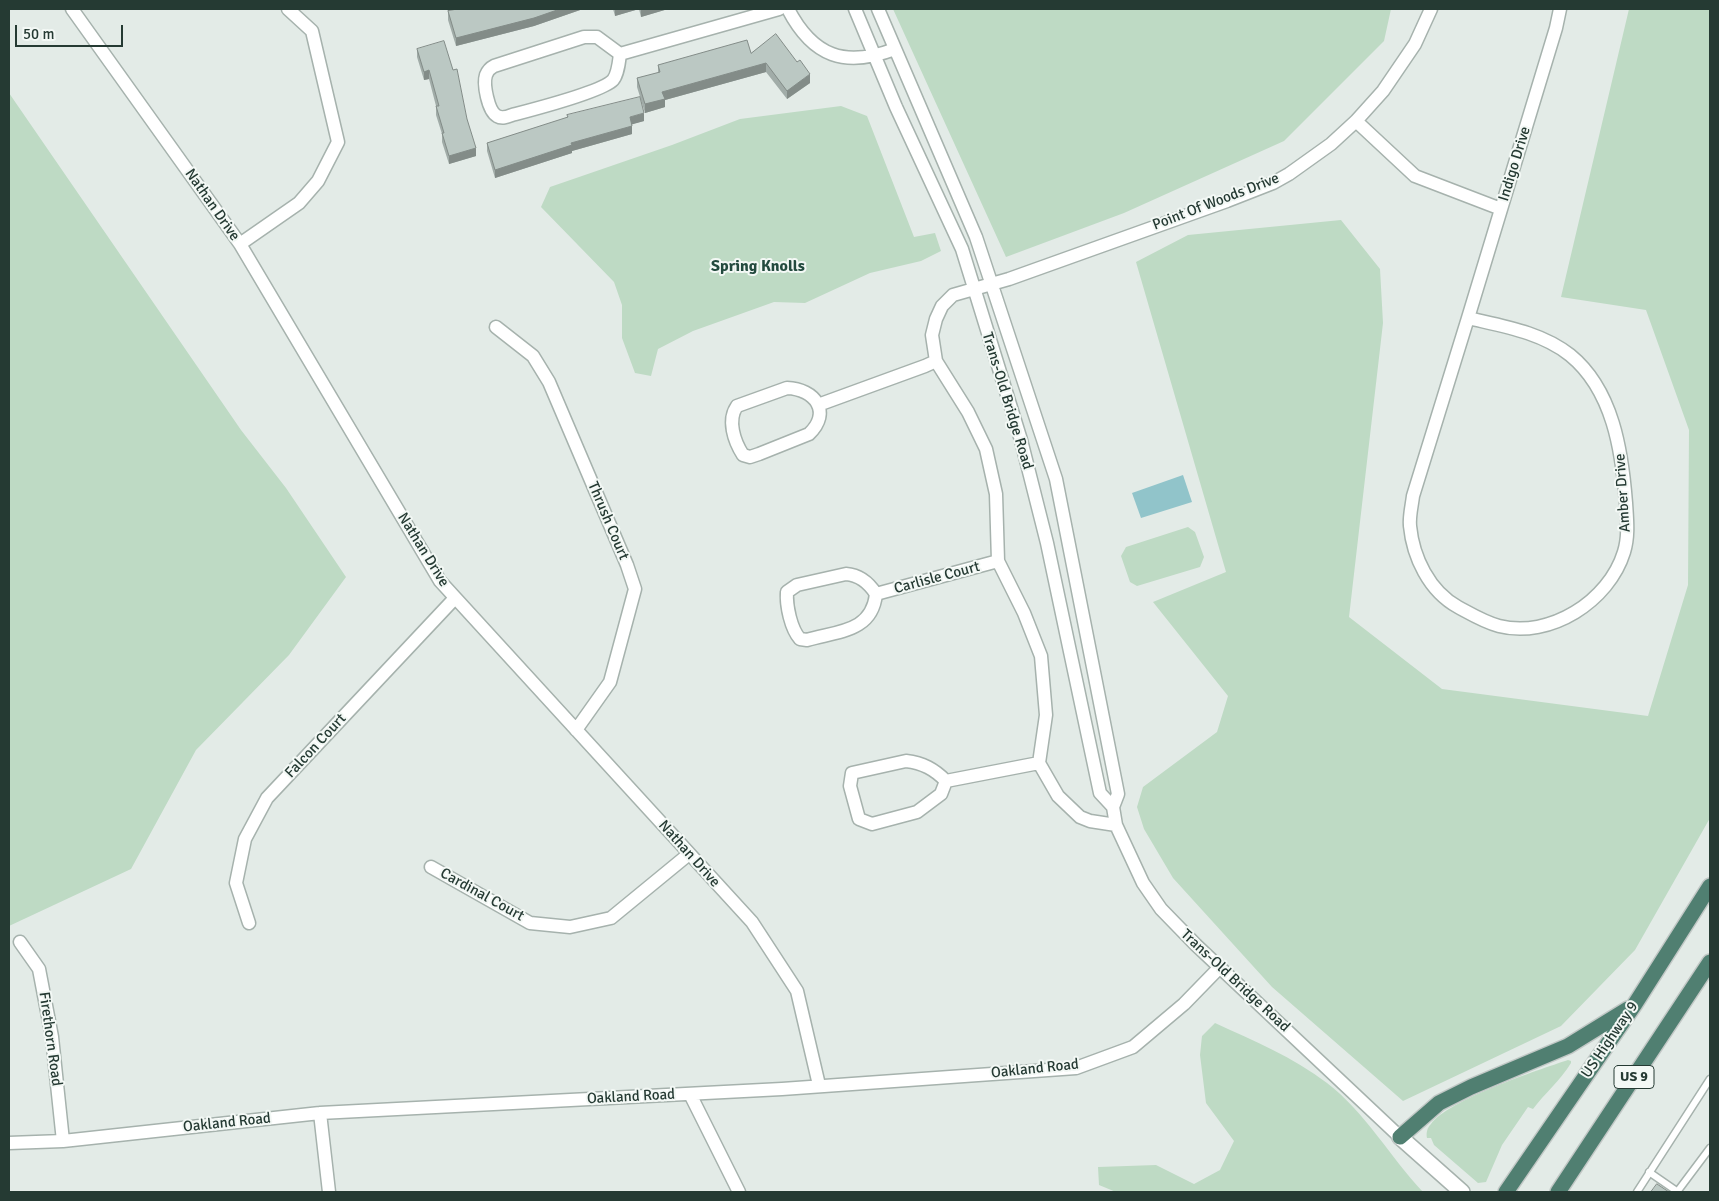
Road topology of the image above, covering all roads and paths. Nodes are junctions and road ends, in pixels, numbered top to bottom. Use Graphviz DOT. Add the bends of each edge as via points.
graph roads {
  1 [pos="72,9"];
  2 [pos="288,9"];
  3 [pos="779,9"];
  4 [pos="788,9"];
  5 [pos="855,9"];
  6 [pos="878,9"];
  7 [pos="1431,9"];
  8 [pos="1560,9"];
  9 [pos="894,49"];
  10 [pos="620,54"];
  11 [pos="874,57"];
  12 [pos="1356,121"];
  13 [pos="1501,210"];
  14 [pos="240,244"];
  15 [pos="991,283"];
  16 [pos="973,288"];
  17 [pos="1468,318"];
  18 [pos="496,327"];
  19 [pos="936,361"];
  20 [pos="818,405"];
  21 [pos="998,561"];
  22 [pos="876,594"];
  23 [pos="455,598"];
  24 [pos="576,730"];
  25 [pos="1039,762"];
  26 [pos="946,781"];
  27 [pos="1113,807"];
  28 [pos="1116,825"];
  29 [pos="689,854"];
  30 [pos="431,867"];
  31 [pos="1710,886"];
  32 [pos="249,923"];
  33 [pos="20,942"];
  34 [pos="1710,962"];
  35 [pos="1220,967"];
  36 [pos="1635,1004"];
  37 [pos="1710,1079"];
  38 [pos="819,1085"];
  39 [pos="690,1094"];
  40 [pos="320,1113"];
  41 [pos="1396,1133"];
  42 [pos="63,1141"];
  43 [pos="9,1143"];
  44 [pos="1710,1148"];
  45 [pos="1649,1172"];
  46 [pos="329,1192"];
  47 [pos="739,1192"];
  48 [pos="1462,1192"];
  49 [pos="1506,1192"];
  50 [pos="1558,1192"];
  51 [pos="1637,1192"];
  52 [pos="1678,1192"];
  1 -- 14 [label="street, Nathan Drive"];
  2 -- 14 [label="street" via="312,31 338,142 318,181 299,203"];
  3 -- 10 [label="street"];
  4 -- 11 [label="street" via="807,36 832,55 855,59"];
  5 -- 11 [label="street, Trans-Old Bridge Road"];
  6 -- 9 [label="street, Trans-Old Bridge Road"];
  7 -- 12 [label="street, Point Of Woods Drive" via="1400,69"];
  8 -- 13 [label="street, Indigo Drive"];
  9 -- 11 [label="street"];
  9 -- 15 [label="street, Trans-Old Bridge Road" via="956,186"];
  10 -- 10 [label="street" via="597,37 584,37 494,66 485,76 492,110 502,118 599,88 613,80"];
  11 -- 16 [label="street, Trans-Old Bridge Road" via="962,248"];
  12 -- 13 [label="street" via="1415,176"];
  12 -- 15 [label="street, Point Of Woods Drive" via="1311,160 1273,183"];
  13 -- 17 [label="street, Indigo Drive"];
  14 -- 23 [label="street, Nathan Drive" via="440,581"];
  15 -- 16 [label="street, Carlisle Court"];
  15 -- 27 [label="street, Trans-Old Bridge Road" via="1056,479 1118,794"];
  16 -- 19 [label="street, Carlisle Court" via="953,295 942,306 932,336"];
  16 -- 27 [label="street, Trans-Old Bridge Road" via="1021,440 1047,543 1100,793"];
  17 -- 17 [label="street, Amber Drive" via="1413,496 1409,524 1416,558 1436,589 1454,605 1478,618 1500,626 1519,628 1552,623 1572,616 1595,597 1611,577 1624,552 1628,530 1618,438 1603,398 1581,366 1569,355 1547,340"];
  18 -- 24 [label="street, Thrush Court" via="533,356 549,382 635,589 610,682"];
  19 -- 20 [label="street"];
  19 -- 21 [label="street, Carlisle Court" via="968,412 986,449 996,494"];
  20 -- 20 [label="street" via="812,395 800,388 787,388 737,406 732,423 739,449 743,455 750,456 809,434 819,416"];
  21 -- 22 [label="street, Carlisle Court"];
  21 -- 25 [label="street, Carlisle Court" via="1041,656 1046,715"];
  22 -- 22 [label="street, Carlisle Court" via="854,574 791,588 786,600 795,634 807,640 862,625 874,607"];
  23 -- 24 [label="street, Nathan Drive"];
  23 -- 32 [label="street, Falcon Court" via="267,798 245,839 236,883"];
  24 -- 29 [label="street, Nathan Drive"];
  25 -- 26 [label="street"];
  25 -- 28 [label="street" via="1058,796 1080,817"];
  26 -- 26 [label="street" via="941,794 924,808 872,824 859,819 849,779 859,770 906,761 920,762"];
  27 -- 28 [label="street, Trans-Old Bridge Road"];
  28 -- 35 [label="street, Trans-Old Bridge Road" via="1143,883 1161,908"];
  29 -- 30 [label="street, Cardinal Court" via="611,918 570,927 530,923"];
  29 -- 38 [label="street, Nathan Drive" via="752,922 797,991"];
  31 -- 36 [label="highway, US Highway 9 / US 9"];
  33 -- 42 [label="street, Firethorn Road" via="39,969 52,1036"];
  34 -- 50 [label="highway, US 9"];
  35 -- 38 [label="street, Oakland Road" via="1184,1004 1133,1047 1076,1068"];
  35 -- 41 [label="street, Trans-Old Bridge Road"];
  36 -- 41 [label="highway" via="1568,1046 1439,1103"];
  36 -- 49 [label="highway, US Highway 9 / US 9"];
  37 -- 45 [label="lane"];
  38 -- 39 [label="street, Oakland Road"];
  39 -- 40 [label="street, Oakland Road"];
  39 -- 47 [label="street"];
  40 -- 42 [label="street, Oakland Road"];
  40 -- 46 [label="street"];
  41 -- 48 [label="street, Trans-Old Bridge Road"];
  42 -- 43 [label="street, Oakland Road"];
  44 -- 52 [label="lane"];
  45 -- 51 [label="lane"];
  45 -- 52 [label="lane"];
}
